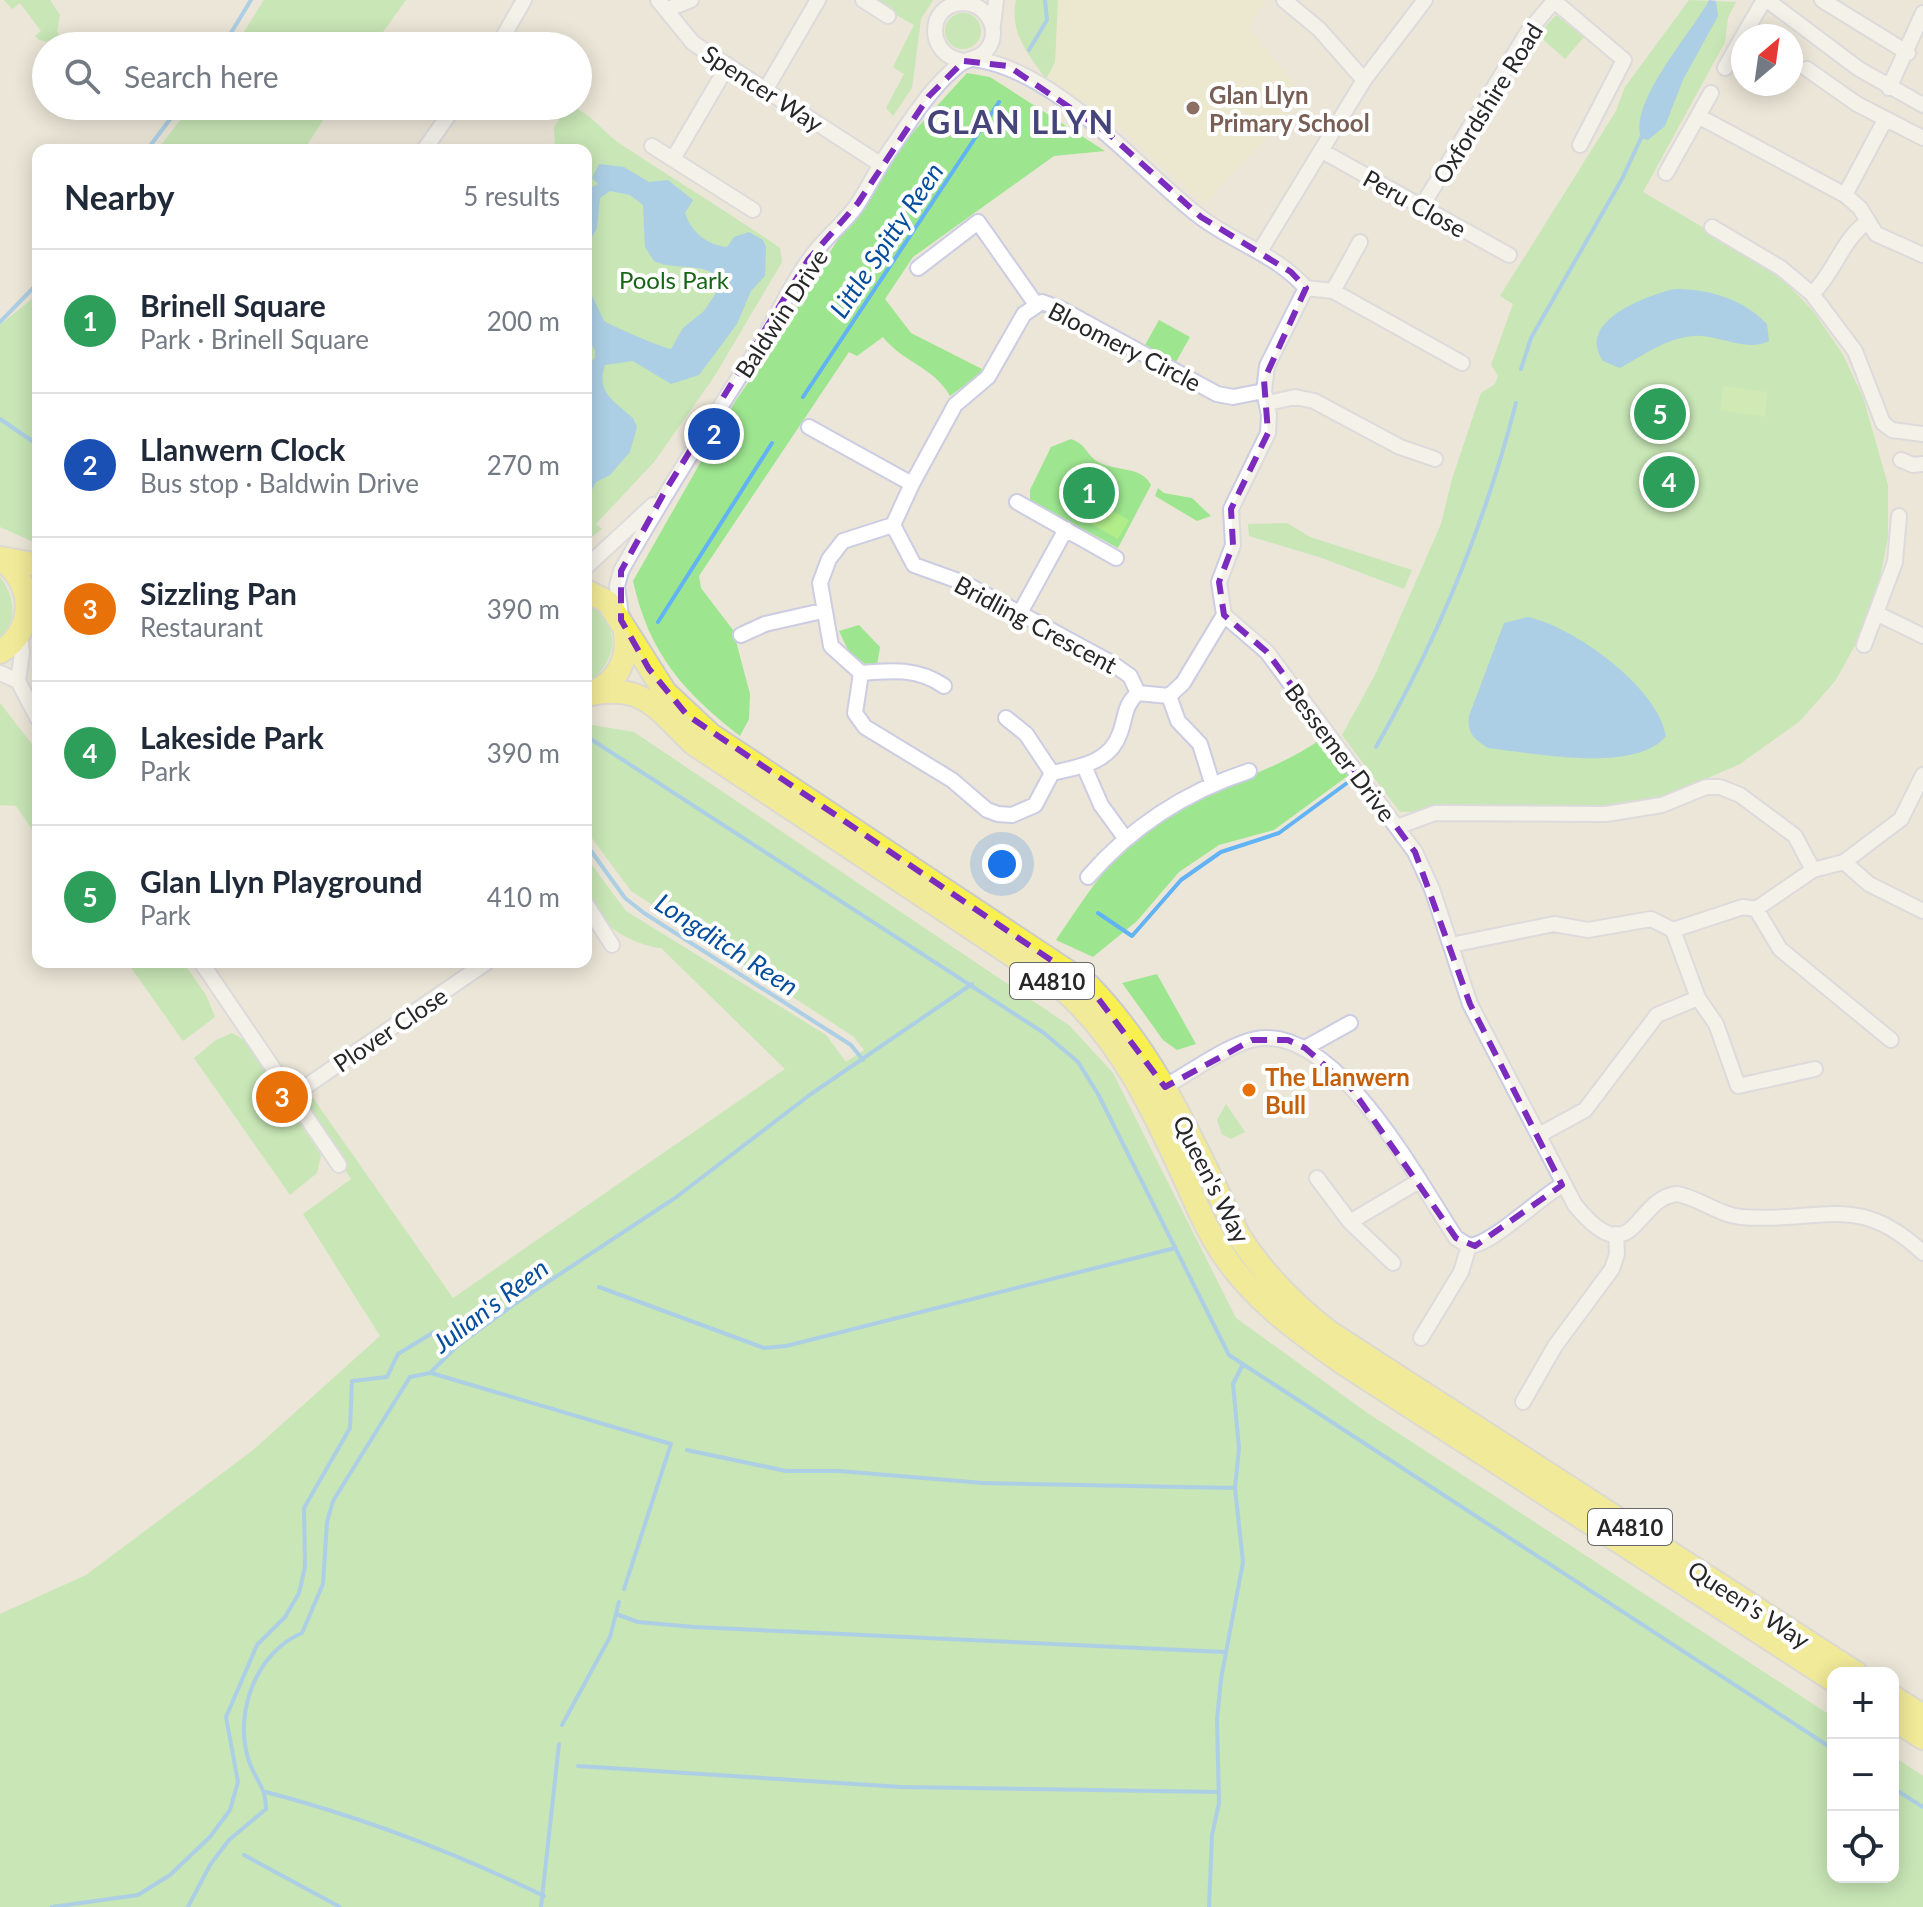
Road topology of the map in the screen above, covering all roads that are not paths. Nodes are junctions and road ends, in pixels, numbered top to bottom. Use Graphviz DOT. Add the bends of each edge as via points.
graph roads {
  1 [pos="524,0"];
  2 [pos="691,0"];
  3 [pos="818,0"];
  4 [pos="863,0"];
  5 [pos="996,0"];
  6 [pos="1284,0"];
  7 [pos="1425,0"];
  8 [pos="1553,0"];
  9 [pos="1766,0"];
  10 [pos="1822,0"];
  11 [pos="963,2"];
  12 [pos="663,4"];
  13 [pos="1923,13"];
  14 [pos="888,16"];
  15 [pos="1751,24"];
  16 [pos="993,31"];
  17 [pos="508,32"];
  18 [pos="939,48"];
  19 [pos="1908,53"];
  20 [pos="1731,57"];
  21 [pos="969,60"];
  22 [pos="728,65"];
  23 [pos="1008,66"];
  24 [pos="1725,68"];
  25 [pos="1807,69"];
  26 [pos="1364,80"];
  27 [pos="1889,88"];
  28 [pos="766,89"];
  29 [pos="1711,93"];
  30 [pos="929,96"];
  31 [pos="1923,105"];
  32 [pos="1698,116"];
  33 [pos="445,120"];
  34 [pos="1885,120"];
  35 [pos="1923,138"];
  36 [pos="428,144"];
  37 [pos="1580,145"];
  38 [pos="652,146"];
  39 [pos="1322,151"];
  40 [pos="673,159"];
  41 [pos="880,164"];
  42 [pos="1666,173"];
  43 [pos="1845,195"];
  44 [pos="1422,206"];
  45 [pos="753,210"];
  46 [pos="1867,222"];
  47 [pos="1712,227"];
  48 [pos="1360,242"];
  49 [pos="1260,251"];
  50 [pos="1509,255"];
  51 [pos="1923,255"];
  52 [pos="918,268"];
  53 [pos="1306,288"];
  54 [pos="1333,291"];
  55 [pos="1812,294"];
  56 [pos="1035,303"];
  57 [pos="1462,363"];
  58 [pos="1266,397"];
  59 [pos="809,427"];
  60 [pos="1923,434"];
  61 [pos="1435,459"];
  62 [pos="1901,460"];
  63 [pos="1923,464"];
  64 [pos="912,484"];
  65 [pos="664,493"];
  66 [pos="1017,502"];
  67 [pos="1899,516"];
  68 [pos="893,525"];
  69 [pos="1066,529"];
  70 [pos="0,558"];
  71 [pos="1116,558"];
  72 [pos="592,561"];
  73 [pos="32,564"];
  74 [pos="592,594"];
  75 [pos="822,611"];
  76 [pos="1020,613"];
  77 [pos="1878,614"];
  78 [pos="1224,615"];
  79 [pos="32,618"];
  80 [pos="623,624"];
  81 [pos="21,631"];
  82 [pos="741,635"];
  83 [pos="1923,636"];
  84 [pos="1864,645"];
  85 [pos="0,652"];
  86 [pos="0,673"];
  87 [pos="861,673"];
  88 [pos="18,681"];
  89 [pos="944,686"];
  90 [pos="592,692"];
  91 [pos="1138,693"];
  92 [pos="592,694"];
  93 [pos="1169,696"];
  94 [pos="32,708"];
  95 [pos="1006,718"];
  96 [pos="1084,766"];
  97 [pos="1249,771"];
  98 [pos="1052,773"];
  99 [pos="1923,775"];
  100 [pos="1212,783"];
  101 [pos="1397,827"];
  102 [pos="1125,838"];
  103 [pos="1844,862"];
  104 [pos="1813,870"];
  105 [pos="1088,877"];
  106 [pos="1756,909"];
  107 [pos="1923,911"];
  108 [pos="592,913"];
  109 [pos="1673,930"];
  110 [pos="612,945"];
  111 [pos="1451,945"];
  112 [pos="205,968"];
  113 [pos="478,968"];
  114 [pos="1698,998"];
  115 [pos="1350,1023"];
  116 [pos="1891,1040"];
  117 [pos="1305,1048"];
  118 [pos="1815,1069"];
  119 [pos="1156,1091"];
  120 [pos="292,1096"];
  121 [pos="1539,1135"];
  122 [pos="339,1165"];
  123 [pos="1317,1178"];
  124 [pos="1419,1181"];
  125 [pos="1562,1185"];
  126 [pos="1350,1222"];
  127 [pos="1616,1234"];
  128 [pos="1469,1246"];
  129 [pos="1923,1253"];
  130 [pos="1393,1263"];
  131 [pos="1421,1338"];
  132 [pos="1523,1402"];
  133 [pos="1847,1667"];
  134 [pos="1827,1676"];
  135 [pos="1899,1701"];
  136 [pos="1923,1716"];
  137 [pos="1899,1723"];
  138 [pos="1923,1738"];
  1 -- 17 [label="street"];
  2 -- 12 [label="street"];
  3 -- 28 [label="street"];
  4 -- 14 [label="street"];
  5 -- 16 [label="street"];
  6 -- 26 [label="street" via="1319,29"];
  7 -- 26 [label="street"];
  8 -- 37 [label="street" via="1624,60"];
  8 -- 44 [label="street, Oxfordshire Road" via="1527,33"];
  9 -- 15 [label="street"];
  9 -- 27 [label="street"];
  10 -- 19 [label="street"];
  11 -- 16 [label="street" via="983,11"];
  11 -- 18 [label="street" via="949,7 937,21"];
  12 -- 22 [label="street, Spencer Way" via="693,43"];
  13 -- 19 [label="street"];
  16 -- 21 [label="street" via="989,47"];
  16 -- 23 [label="street"];
  18 -- 21 [label="street" via="954,60"];
  18 -- 30 [label="street"];
  19 -- 27 [label="street"];
  20 -- 24 [label="street"];
  21 -- 23 [label="street"];
  21 -- 30 [label="street"];
  22 -- 28 [label="street, Spencer Way"];
  22 -- 40 [label="street"];
  23 -- 49 [label="street" via="1109,134 1201,217"];
  25 -- 34 [label="street"];
  26 -- 39 [label="street"];
  27 -- 31 [label="street"];
  28 -- 41 [label="street, Spencer Way"];
  29 -- 32 [label="street"];
  30 -- 41 [label="street, Baldwin Drive"];
  32 -- 42 [label="street"];
  32 -- 43 [label="street"];
  33 -- 36 [label="street"];
  34 -- 35 [label="street"];
  34 -- 43 [label="street"];
  38 -- 40 [label="street"];
  39 -- 44 [label="street, Peru Close"];
  39 -- 49 [label="street"];
  40 -- 45 [label="street"];
  41 -- 65 [label="street, Baldwin Drive" via="839,230 808,260"];
  43 -- 46 [label="street"];
  44 -- 50 [label="street, Peru Close"];
  46 -- 51 [label="street" via="1881,237"];
  46 -- 55 [label="street" via="1852,234"];
  47 -- 55 [label="street" via="1769,260"];
  48 -- 54 [label="street"];
  49 -- 53 [label="street" via="1283,264"];
  52 -- 56 [label="street" via="978,222"];
  53 -- 54 [label="street"];
  53 -- 58 [label="street" via="1272,352"];
  54 -- 57 [label="street"];
  55 -- 60 [label="street" via="1855,351 1883,423 1892,430"];
  56 -- 58 [label="street, Bloomery Circle" via="1061,309 1217,394"];
  56 -- 64 [label="street, Bloomery Circle" via="988,377 955,405"];
  58 -- 61 [label="street, Bloomery Circle" via="1314,401 1400,447"];
  58 -- 78 [label="street" via="1268,433 1231,509 1233,545 1219,582"];
  59 -- 64 [label="street"];
  62 -- 63 [label="street"];
  64 -- 68 [label="street"];
  65 -- 72 [label="street"];
  65 -- 80 [label="street" via="621,571 617,586"];
  66 -- 69 [label="street"];
  67 -- 77 [label="street" via="1895,562"];
  68 -- 75 [label="street" via="852,535 836,548 820,583"];
  68 -- 76 [label="street, Bridling Crescent" via="914,565 964,583"];
  69 -- 71 [label="street"];
  69 -- 76 [label="street"];
  70 -- 73 [label="main road"];
  70 -- 81 [label="main road" via="24,586 28,602"];
  74 -- 80 [label="main road, Queen's Way" via="608,602"];
  75 -- 82 [label="street"];
  75 -- 87 [label="street" via="835,653"];
  76 -- 91 [label="street, Bridling Crescent" via="1122,669"];
  77 -- 83 [label="street"];
  77 -- 84 [label="street"];
  78 -- 93 [label="street" via="1183,683"];
  78 -- 101 [label="street, Bessemer Drive" via="1267,652"];
  79 -- 81 [label="main road"];
  80 -- 90 [label="main road, Queen's Way" via="627,642 618,672"];
  80 -- 119 [label="main road, Queen's Way / A4810" via="665,692 711,735 1088,985 1113,1010"];
  81 -- 85 [label="main road"];
  81 -- 88 [label="street"];
  86 -- 88 [label="street"];
  87 -- 89 [label="street" via="906,671"];
  87 -- 98 [label="street" via="854,702 859,721 952,780 987,810 1012,815 1026,810 1041,797"];
  88 -- 94 [label="street"];
  91 -- 93 [label="street"];
  91 -- 96 [label="street, Bridling Crescent" via="1126,708 1115,744"];
  92 -- 119 [label="main road, Queen's Way / A4810" via="632,692 694,744 1063,989"];
  93 -- 100 [label="street" via="1178,721 1200,744"];
  95 -- 98 [label="street" via="1026,734"];
  96 -- 98 [label="street, Bridling Crescent"];
  96 -- 102 [label="street" via="1101,805"];
  97 -- 100 [label="street"];
  99 -- 103 [label="street" via="1901,819"];
  100 -- 102 [label="street"];
  101 -- 104 [label="street" via="1435,813 1606,814 1662,805 1706,787 1720,787 1740,795 1795,836"];
  101 -- 111 [label="street, Bessemer Drive" via="1424,869"];
  102 -- 105 [label="street"];
  103 -- 104 [label="street"];
  103 -- 107 [label="street" via="1869,884"];
  104 -- 106 [label="street"];
  106 -- 109 [label="street" via="1743,907"];
  106 -- 116 [label="street" via="1780,949"];
  108 -- 110 [label="street"];
  109 -- 111 [label="street" via="1651,919 1588,930 1554,924"];
  109 -- 114 [label="street"];
  111 -- 121 [label="street, Bessemer Drive" via="1470,1004"];
  112 -- 120 [label="street"];
  113 -- 120 [label="street, Plover Close"];
  114 -- 118 [label="street" via="1716,1024 1738,1086"];
  114 -- 121 [label="street" via="1657,1015 1585,1110"];
  115 -- 117 [label="street"];
  117 -- 119 [label="street" via="1288,1040 1252,1040"];
  117 -- 124 [label="street" via="1352,1089"];
  119 -- 133 [label="main road, Queen's Way / A4810" via="1239,1236 1297,1307"];
  119 -- 134 [label="main road, Queen's Way / A4810" via="1214,1241 1276,1314 1343,1363"];
  120 -- 122 [label="street"];
  121 -- 125 [label="street, Bessemer Drive"];
  123 -- 126 [label="street"];
  124 -- 126 [label="street"];
  124 -- 128 [label="street" via="1456,1238"];
  125 -- 127 [label="street, Bessemer Drive" via="1581,1212 1602,1230"];
  125 -- 128 [label="street" via="1494,1236"];
  126 -- 130 [label="street"];
  127 -- 129 [label="street" via="1633,1229 1666,1195 1677,1194 1743,1217 1869,1216 1896,1229"];
  127 -- 132 [label="street" via="1612,1269 1560,1338"];
  128 -- 131 [label="street" via="1461,1272"];
  135 -- 136 [label="main road"];
  137 -- 138 [label="main road"];
}
